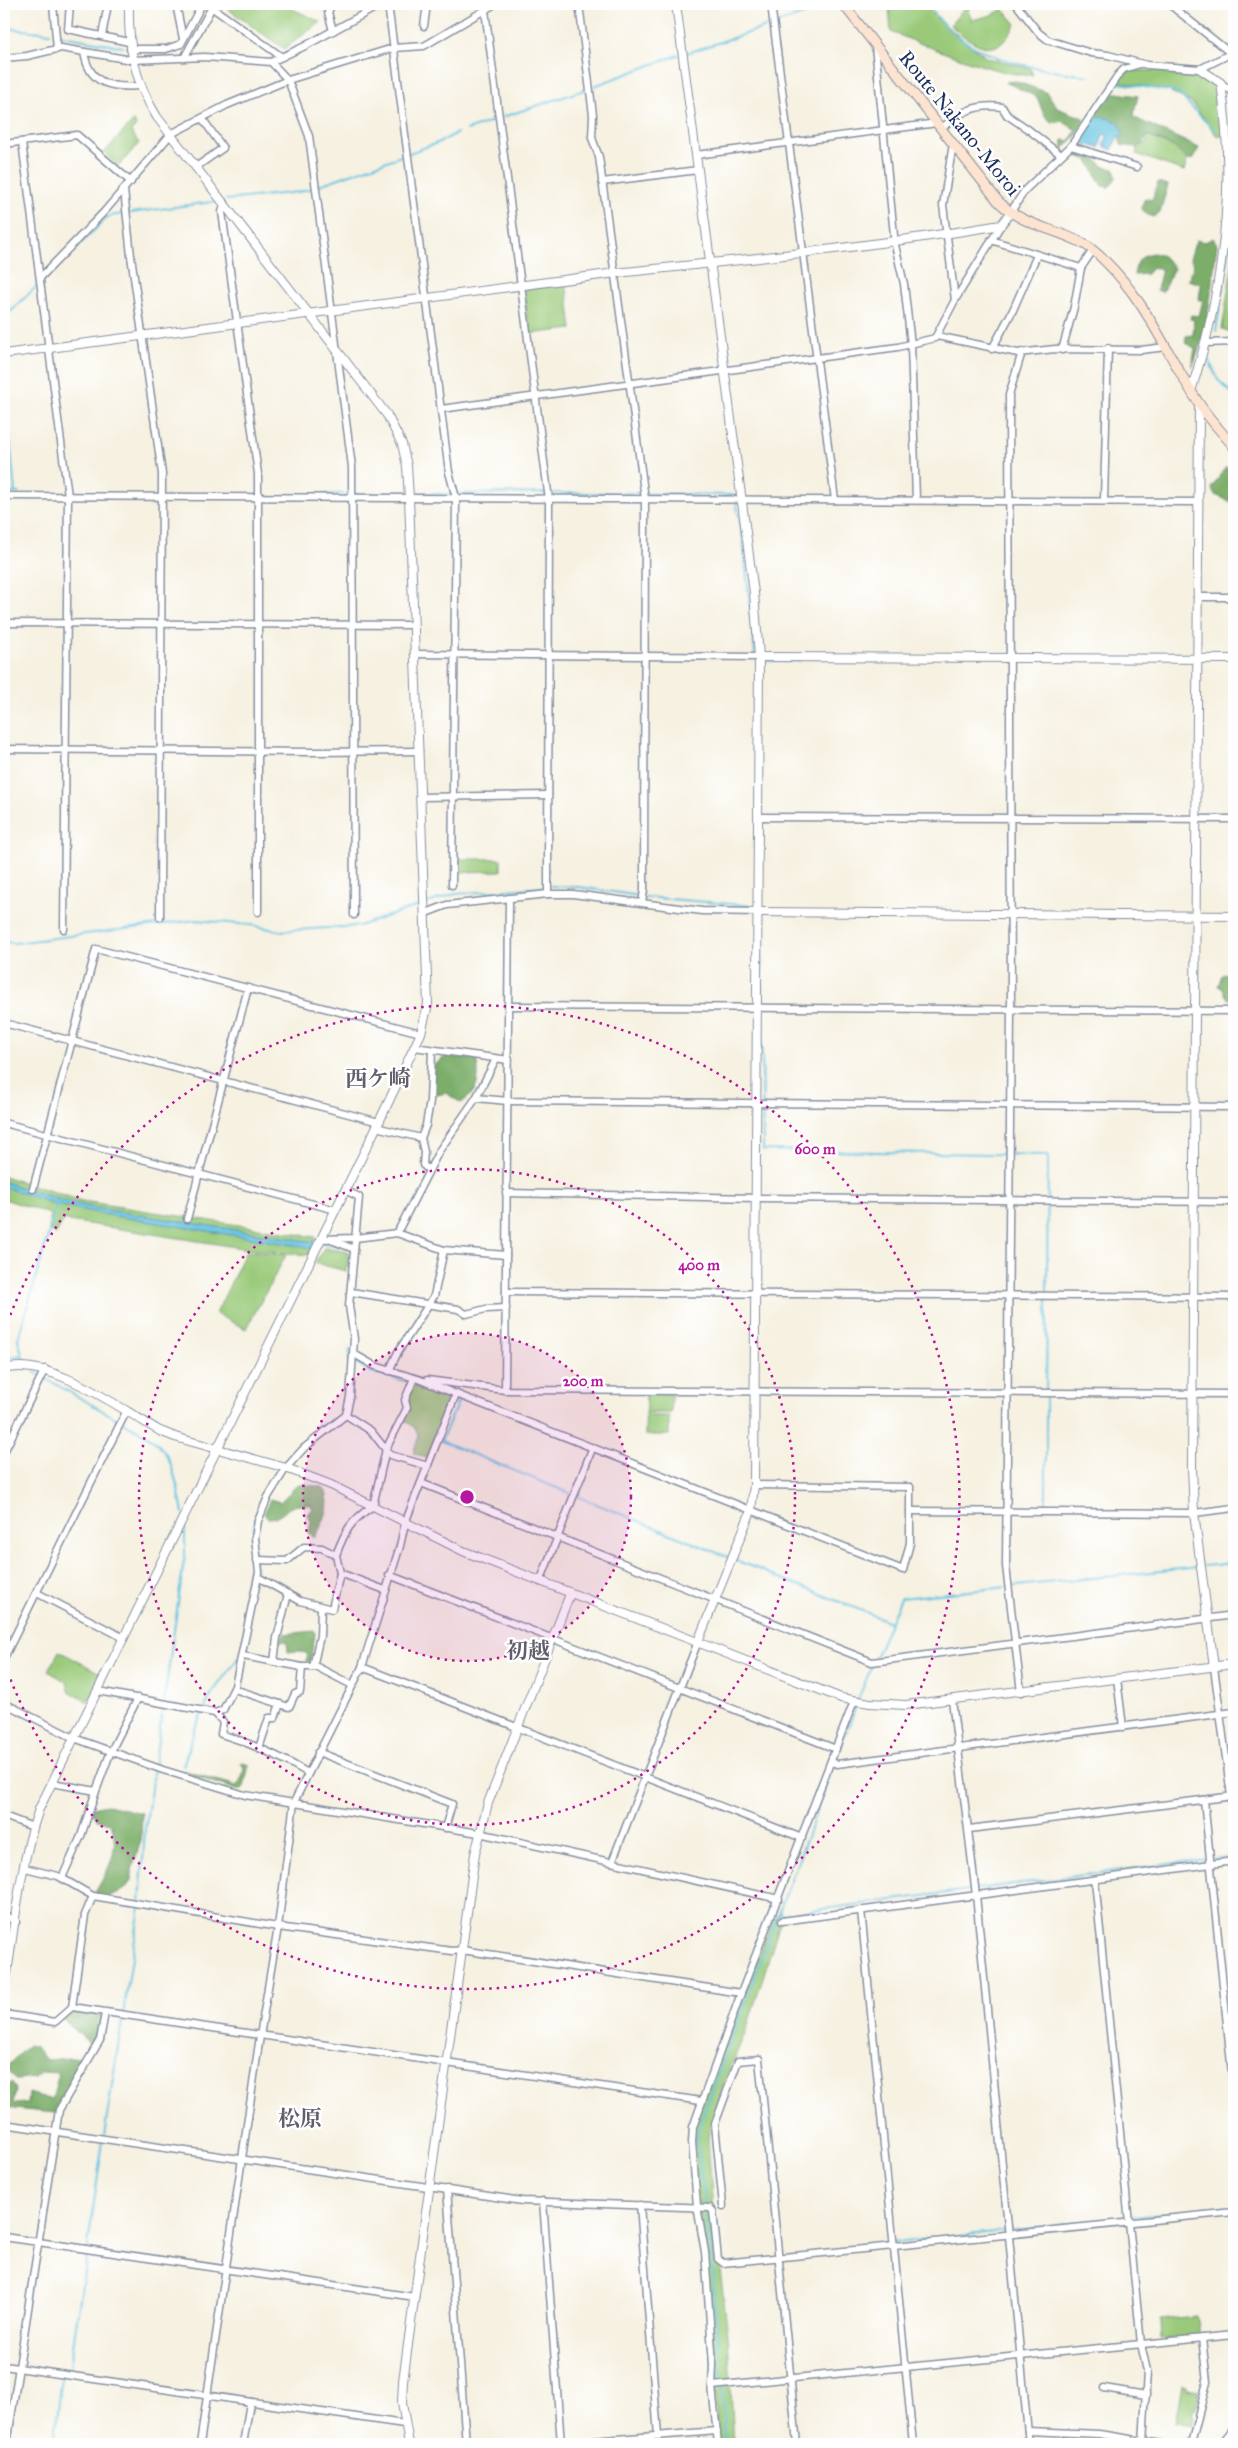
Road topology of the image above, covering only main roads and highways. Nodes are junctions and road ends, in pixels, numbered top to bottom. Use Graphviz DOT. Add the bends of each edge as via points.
graph roads {
  1 [pos="843,4"];
  2 [pos="1234,447"];
  1 -- 2 [label="main road, Route Nakano-Moroi" via="1010,213 1083,243 1131,290 1199,404"];
}
